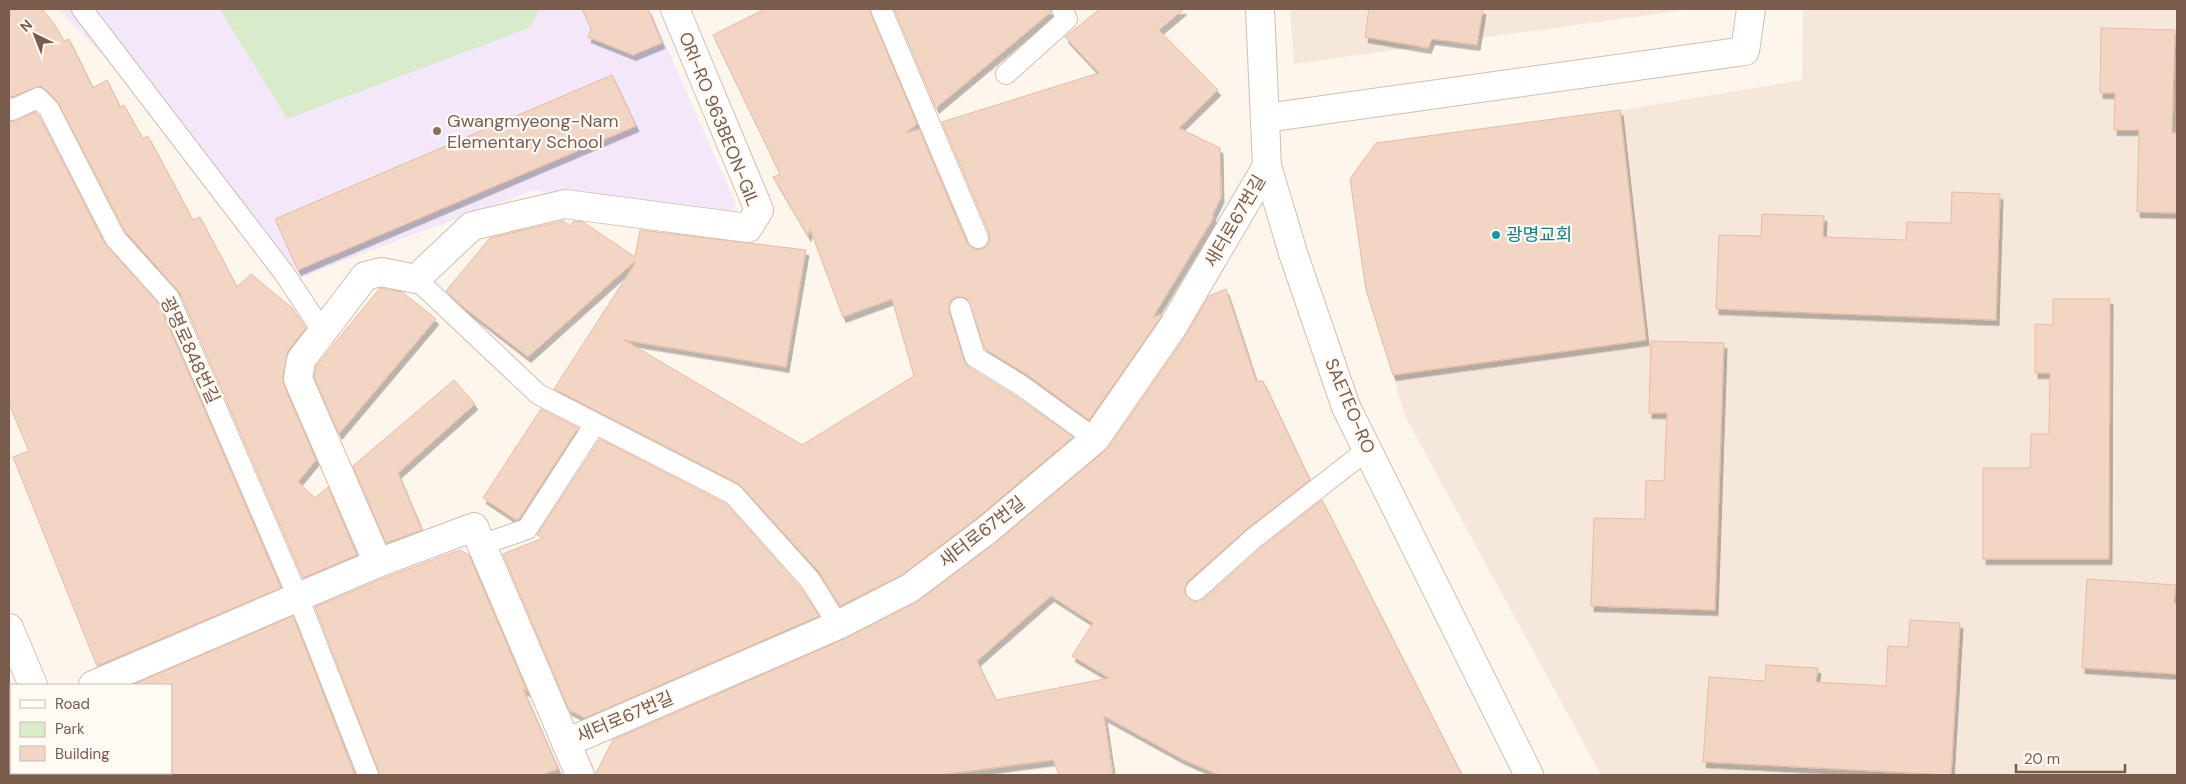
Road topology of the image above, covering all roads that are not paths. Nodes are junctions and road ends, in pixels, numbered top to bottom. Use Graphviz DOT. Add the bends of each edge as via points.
graph roads {
  1 [pos="82,9"];
  2 [pos="675,9"];
  3 [pos="881,9"];
  4 [pos="1260,9"];
  5 [pos="1751,9"];
  6 [pos="1070,12"];
  7 [pos="1006,74"];
  8 [pos="9,108"];
  9 [pos="1266,118"];
  10 [pos="1268,166"];
  11 [pos="978,238"];
  12 [pos="416,279"];
  13 [pos="960,308"];
  14 [pos="323,332"];
  15 [pos="595,424"];
  16 [pos="1095,438"];
  17 [pos="1368,450"];
  18 [pos="481,545"];
  19 [pos="378,563"];
  20 [pos="1196,590"];
  21 [pos="298,597"];
  22 [pos="838,625"];
  23 [pos="9,628"];
  24 [pos="33,684"];
  25 [pos="95,684"];
  26 [pos="566,743"];
  27 [pos="368,775"];
  28 [pos="580,775"];
  29 [pos="1529,775"];
  1 -- 14 [label="lane" via="284,273"];
  2 -- 12 [label="street, ORI-RO 963BEON-GIL" via="759,210 748,228 564,204 472,226"];
  3 -- 11 [label="lane"];
  4 -- 9 [label="street, SAETEO-RO"];
  5 -- 9 [label="street" via="1745,52"];
  6 -- 7 [label="lane"];
  8 -- 21 [label="lane, 광명로848번길" via="12,110 38,98 49,109 115,238 169,298"];
  9 -- 10 [label="street, SAETEO-RO"];
  10 -- 16 [label="street, 새터로67번길" via="1172,328"];
  10 -- 17 [label="street, SAETEO-RO" via="1293,254 1346,407"];
  12 -- 14 [label="street" via="381,272 365,276"];
  12 -- 15 [label="lane" via="538,394"];
  13 -- 16 [label="lane" via="975,357"];
  14 -- 19 [label="street" via="301,360 298,379"];
  15 -- 18 [label="lane" via="527,529"];
  15 -- 22 [label="lane" via="733,494 810,580"];
  16 -- 22 [label="street, 새터로67번길" via="986,530 910,588"];
  17 -- 20 [label="lane" via="1254,538"];
  17 -- 29 [label="street, SAETEO-RO"];
  18 -- 19 [label="street" via="474,526"];
  18 -- 26 [label="street"];
  19 -- 21 [label="street"];
  21 -- 25 [label="street"];
  21 -- 27 [label="lane"];
  22 -- 26 [label="street, 새터로67번길"];
  23 -- 24 [label="street"];
  26 -- 28 [label="street"];
}
